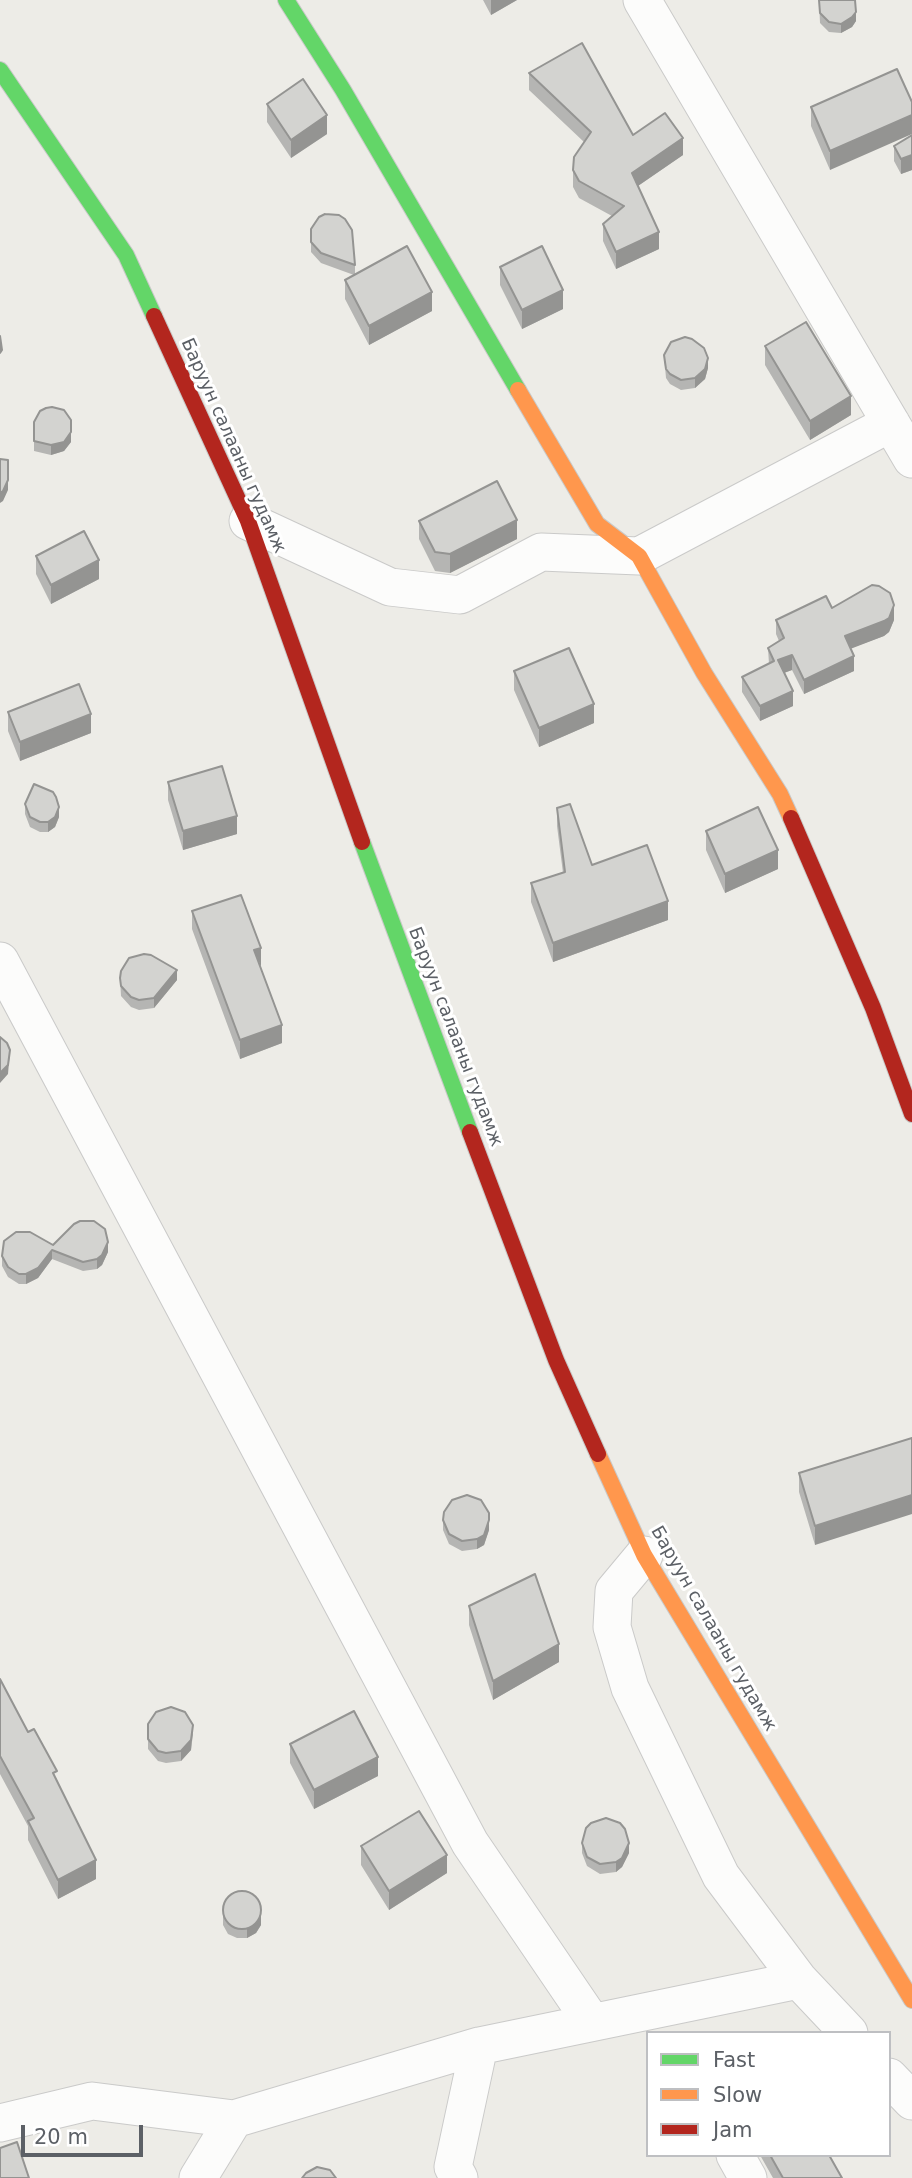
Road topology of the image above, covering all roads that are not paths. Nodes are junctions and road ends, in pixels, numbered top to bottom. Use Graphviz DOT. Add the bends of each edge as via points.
graph roads {
  1 [pos="286,0"];
  2 [pos="642,0"];
  3 [pos="0,71"];
  4 [pos="891,423"];
  5 [pos="912,459"];
  6 [pos="248,521"];
  7 [pos="639,556"];
  8 [pos="0,961"];
  9 [pos="912,1114"];
  10 [pos="644,1555"];
  11 [pos="799,1980"];
  12 [pos="912,2000"];
  13 [pos="682,2018"];
  14 [pos="591,2021"];
  15 [pos="847,2031"];
  16 [pos="480,2046"];
  17 [pos="891,2079"];
  18 [pos="912,2101"];
  19 [pos="234,2119"];
  20 [pos="0,2123"];
  21 [pos="736,2157"];
  22 [pos="198,2178"];
  23 [pos="459,2178"];
  24 [pos="748,2178"];
  1 -- 7 [label="main road" via="597,524"];
  2 -- 4 [label="street"];
  3 -- 6 [label="main road, Баруун салааны гудамж" via="126,255"];
  4 -- 5 [label="street"];
  4 -- 7 [label="street"];
  6 -- 7 [label="street" via="390,587 460,595 541,552"];
  6 -- 10 [label="main road, Баруун салааны гудамж" via="402,953 556,1360"];
  7 -- 9 [label="main road" via="704,673 780,794 873,1008"];
  8 -- 14 [label="street" via="470,1843"];
  10 -- 11 [label="street" via="614,1591 612,1627 630,1688 721,1876"];
  10 -- 12 [label="main road, Баруун салааны гудамж"];
  11 -- 13 [label="street"];
  11 -- 15 [label="street"];
  13 -- 14 [label="street"];
  14 -- 16 [label="street"];
  16 -- 19 [label="street"];
  16 -- 23 [label="street" via="453,2166"];
  17 -- 18 [label="street"];
  19 -- 20 [label="street" via="92,2101"];
  19 -- 22 [label="street"];
  21 -- 24 [label="street"];
}
